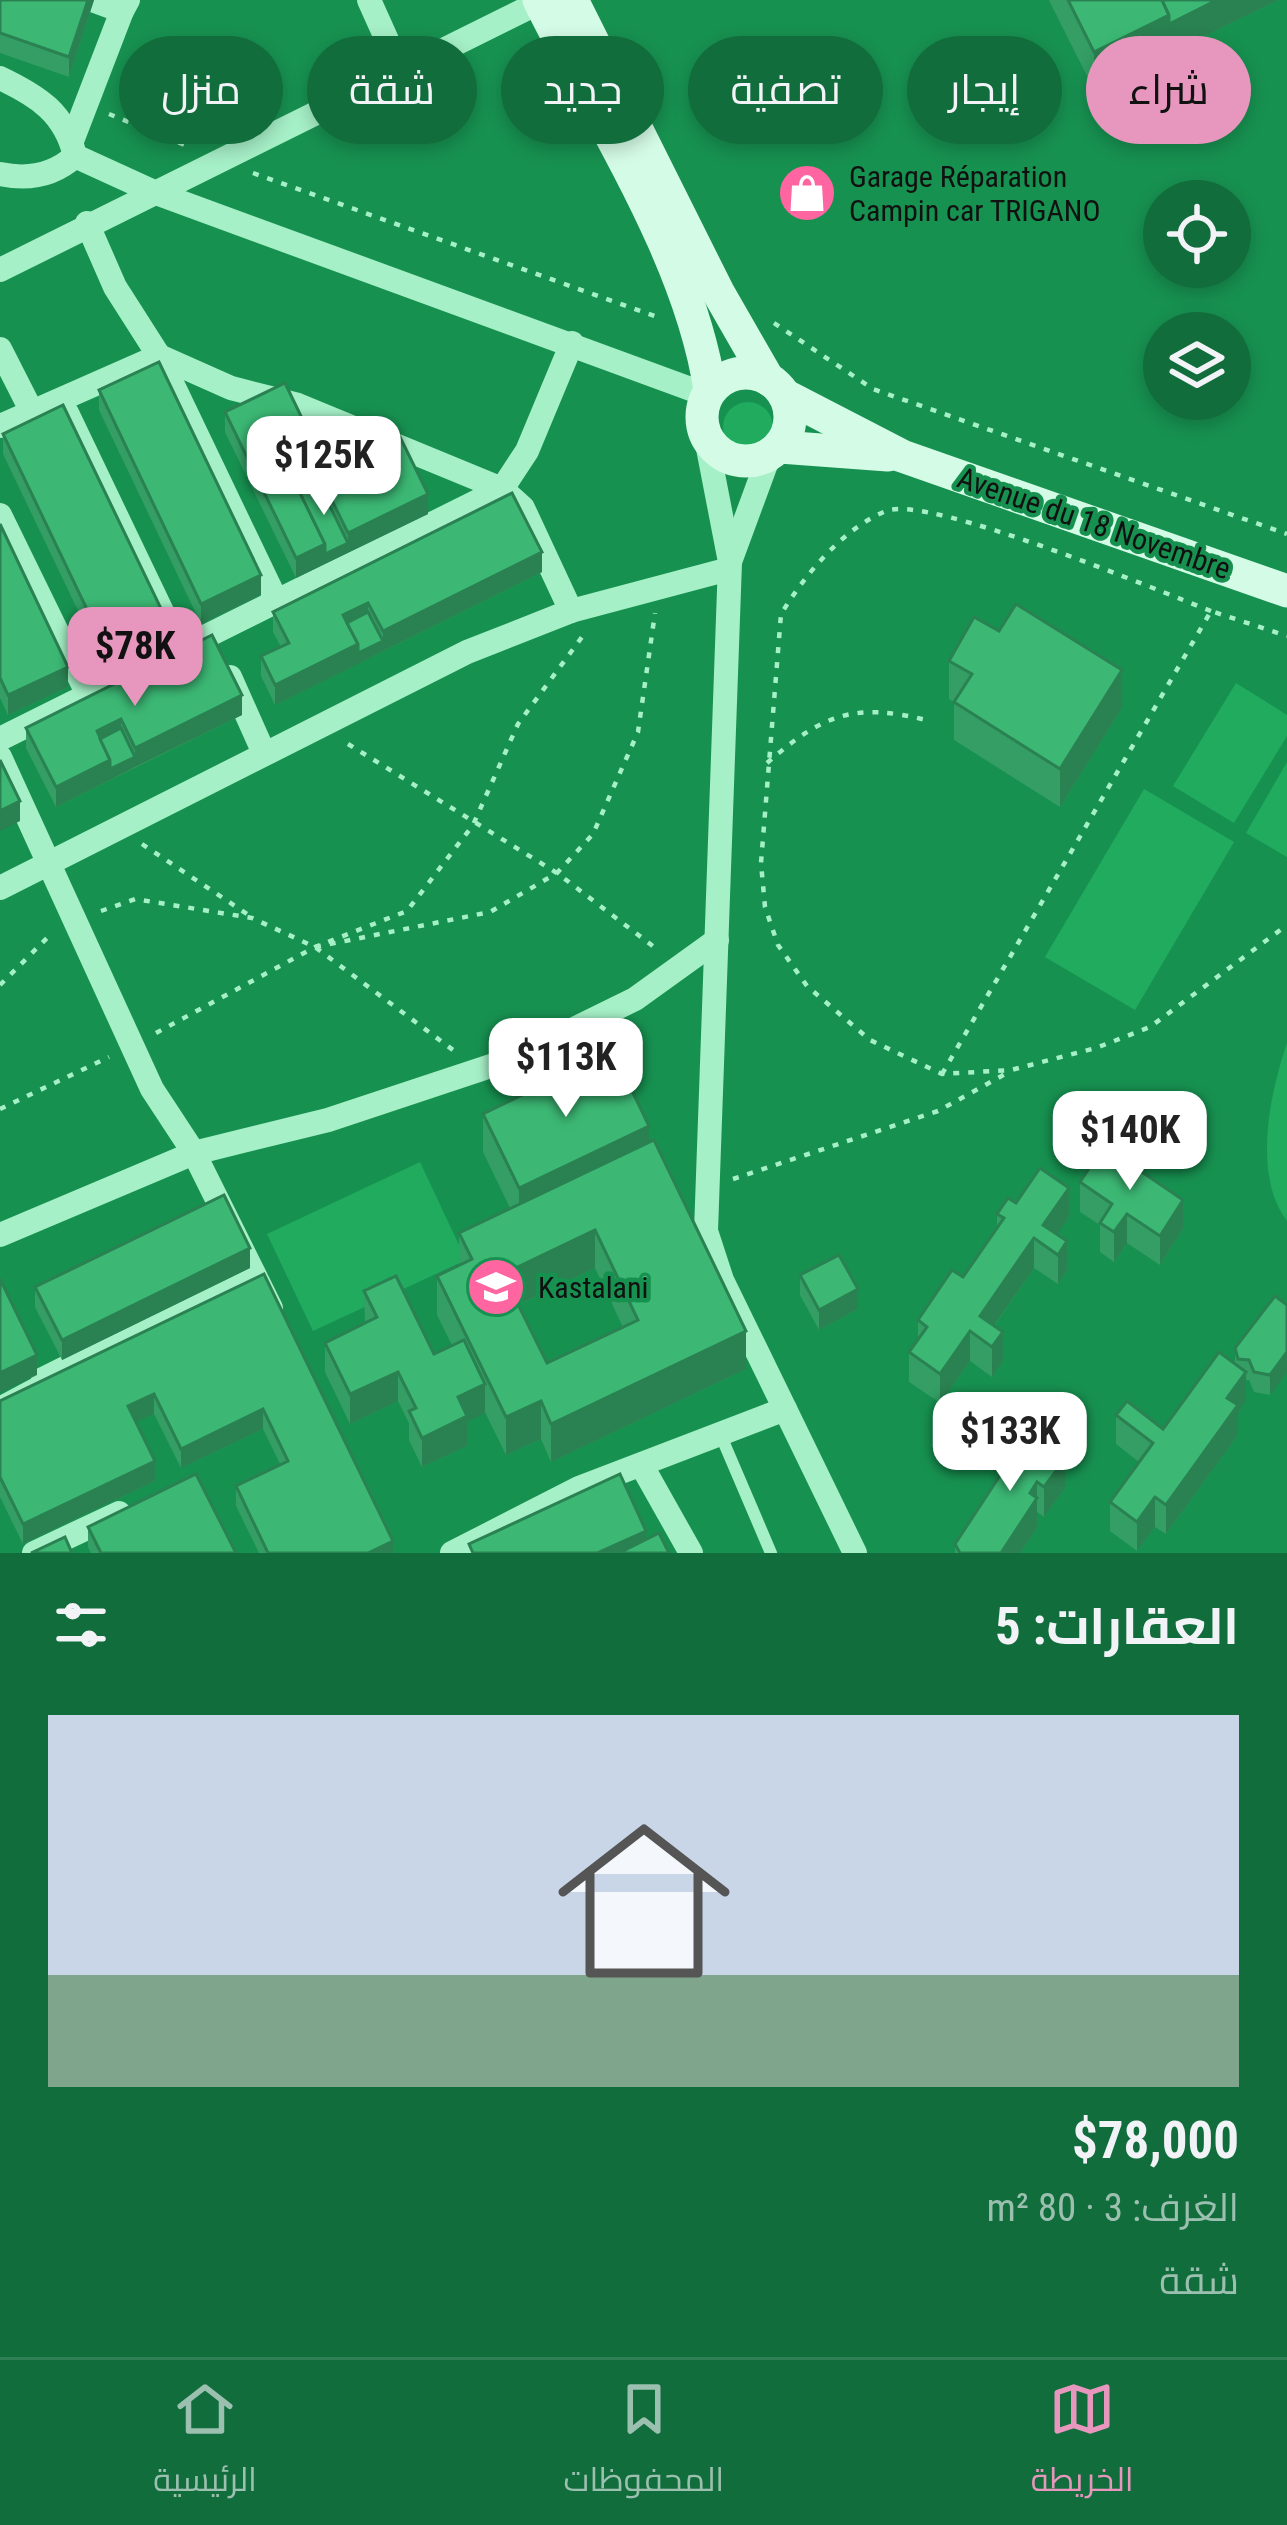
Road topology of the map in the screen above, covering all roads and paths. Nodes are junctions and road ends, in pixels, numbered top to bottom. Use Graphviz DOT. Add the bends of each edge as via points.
graph roads {
  1 [pos="92,0"];
  2 [pos="368,0"];
  3 [pos="548,1"];
  4 [pos="125,6"];
  5 [pos="385,36"];
  6 [pos="472,36"];
  7 [pos="0,79"];
  8 [pos="307,116"];
  9 [pos="74,148"];
  10 [pos="0,174"];
  11 [pos="156,193"];
  12 [pos="87,223"];
  13 [pos="0,270"];
  14 [pos="572,343"];
  15 [pos="0,350"];
  16 [pos="159,356"];
  17 [pos="776,387"];
  18 [pos="709,393"];
  19 [pos="58,396"];
  20 [pos="31,410"];
  21 [pos="0,426"];
  22 [pos="706,438"];
  23 [pos="774,451"];
  24 [pos="902,456"];
  25 [pos="502,488"];
  26 [pos="0,515"];
  27 [pos="729,566"];
  28 [pos="659,586"];
  29 [pos="1287,591"];
  30 [pos="276,600"];
  31 [pos="571,611"];
  32 [pos="1211,611"];
  33 [pos="590,632"];
  34 [pos="212,635"];
  35 [pos="1287,637"];
  36 [pos="181,649"];
  37 [pos="88,695"];
  38 [pos="930,721"];
  39 [pos="317,724"];
  40 [pos="0,739"];
  41 [pos="262,751"];
  42 [pos="0,757"];
  43 [pos="767,764"];
  44 [pos="473,825"];
  45 [pos="119,828"];
  46 [pos="52,863"];
  47 [pos="557,872"];
  48 [pos="0,888"];
  49 [pos="252,917"];
  50 [pos="77,920"];
  51 [pos="1287,925"];
  52 [pos="717,940"];
  53 [pos="316,947"];
  54 [pos="682,968"];
  55 [pos="0,985"];
  56 [pos="134,1046"];
  57 [pos="1011,1070"];
  58 [pos="481,1072"];
  59 [pos="942,1074"];
  60 [pos="0,1109"];
  61 [pos="194,1153"];
  62 [pos="705,1190"];
  63 [pos="0,1235"];
  64 [pos="254,1274"];
  65 [pos="286,1338"];
  66 [pos="38,1370"];
  67 [pos="0,1402"];
  68 [pos="785,1409"];
  69 [pos="721,1436"];
  70 [pos="642,1466"];
  71 [pos="136,1505"];
  72 [pos="63,1546"];
  73 [pos="688,1546"];
  74 [pos="34,1553"];
  75 [pos="452,1553"];
  76 [pos="654,1553"];
  77 [pos="770,1553"];
  78 [pos="855,1553"];
  1 -- 4 [label="street"];
  2 -- 5 [label="street"];
  3 -- 6 [label="street"];
  3 -- 17 [label="street"];
  3 -- 18 [label="street" via="678,275 703,341"];
  4 -- 9 [label="street"];
  7 -- 9 [label="street" via="47,104"];
  8 -- 11 [label="street"];
  9 -- 10 [label="street" via="62,168"];
  9 -- 11 [label="street"];
  11 -- 12 [label="street"];
  11 -- 14 [label="street"];
  12 -- 13 [label="street"];
  12 -- 16 [label="street"];
  14 -- 18 [label="street"];
  14 -- 25 [label="street" via="527,451"];
  15 -- 20 [label="street"];
  16 -- 19 [label="street"];
  16 -- 25 [label="street"];
  16 -- 30 [label="street"];
  17 -- 18 [label="street" via="737,374"];
  17 -- 23 [label="street" via="790,421"];
  17 -- 24 [label="street, Avenue du 18 Novembre"];
  18 -- 22 [label="street" via="701,412"];
  19 -- 20 [label="street"];
  19 -- 36 [label="street"];
  20 -- 21 [label="street"];
  22 -- 23 [label="street" via="727,458 756,461"];
  22 -- 27 [label="street"];
  23 -- 24 [label="street, Avenue du 18 Novembre"];
  23 -- 27 [label="street"];
  24 -- 29 [label="street, Avenue du 18 Novembre"];
  25 -- 30 [label="street"];
  25 -- 31 [label="street" via="523,508"];
  26 -- 37 [label="street"];
  27 -- 28 [label="street"];
  27 -- 52 [label="street"];
  28 -- 31 [label="street"];
  28 -- 47 [label="path" via="638,732 593,834"];
  30 -- 34 [label="street"];
  31 -- 39 [label="street"];
  32 -- 35 [label="path"];
  32 -- 43 [label="path" via="962,522 890,509 838,545 782,614"];
  32 -- 59 [label="path"];
  33 -- 44 [label="path" via="573,643 518,724"];
  34 -- 36 [label="street"];
  34 -- 41 [label="street"];
  36 -- 37 [label="street"];
  37 -- 40 [label="street"];
  38 -- 43 [label="path" via="889,710 844,714 809,728"];
  39 -- 41 [label="street"];
  39 -- 44 [label="path"];
  41 -- 45 [label="street"];
  42 -- 46 [label="street"];
  43 -- 59 [label="path" via="761,863 778,944 832,1011 870,1040"];
  44 -- 47 [label="path"];
  44 -- 53 [label="path" via="407,911"];
  45 -- 46 [label="street"];
  45 -- 49 [label="path"];
  46 -- 48 [label="street"];
  46 -- 50 [label="street"];
  47 -- 53 [label="path" via="490,912"];
  47 -- 54 [label="path"];
  49 -- 50 [label="path" via="135,899"];
  49 -- 53 [label="path"];
  50 -- 55 [label="path" via="44,937"];
  50 -- 56 [label="street"];
  51 -- 57 [label="path" via="1150,1027"];
  52 -- 54 [label="street"];
  52 -- 62 [label="street"];
  53 -- 56 [label="path"];
  53 -- 58 [label="path"];
  54 -- 58 [label="street"];
  56 -- 60 [label="path"];
  56 -- 61 [label="street" via="163,1110"];
  57 -- 59 [label="path"];
  57 -- 62 [label="path" via="938,1111"];
  58 -- 61 [label="street"];
  61 -- 63 [label="street"];
  61 -- 64 [label="street"];
  62 -- 68 [label="street" via="707,1245"];
  64 -- 65 [label="street"];
  64 -- 66 [label="street"];
  66 -- 67 [label="lane"];
  68 -- 69 [label="street"];
  68 -- 78 [label="street"];
  69 -- 70 [label="street"];
  69 -- 77 [label="lane"];
  70 -- 73 [label="street"];
  70 -- 75 [label="street" via="579,1488"];
  71 -- 72 [label="street"];
  72 -- 74 [label="street"];
  73 -- 76 [label="street"];
}
